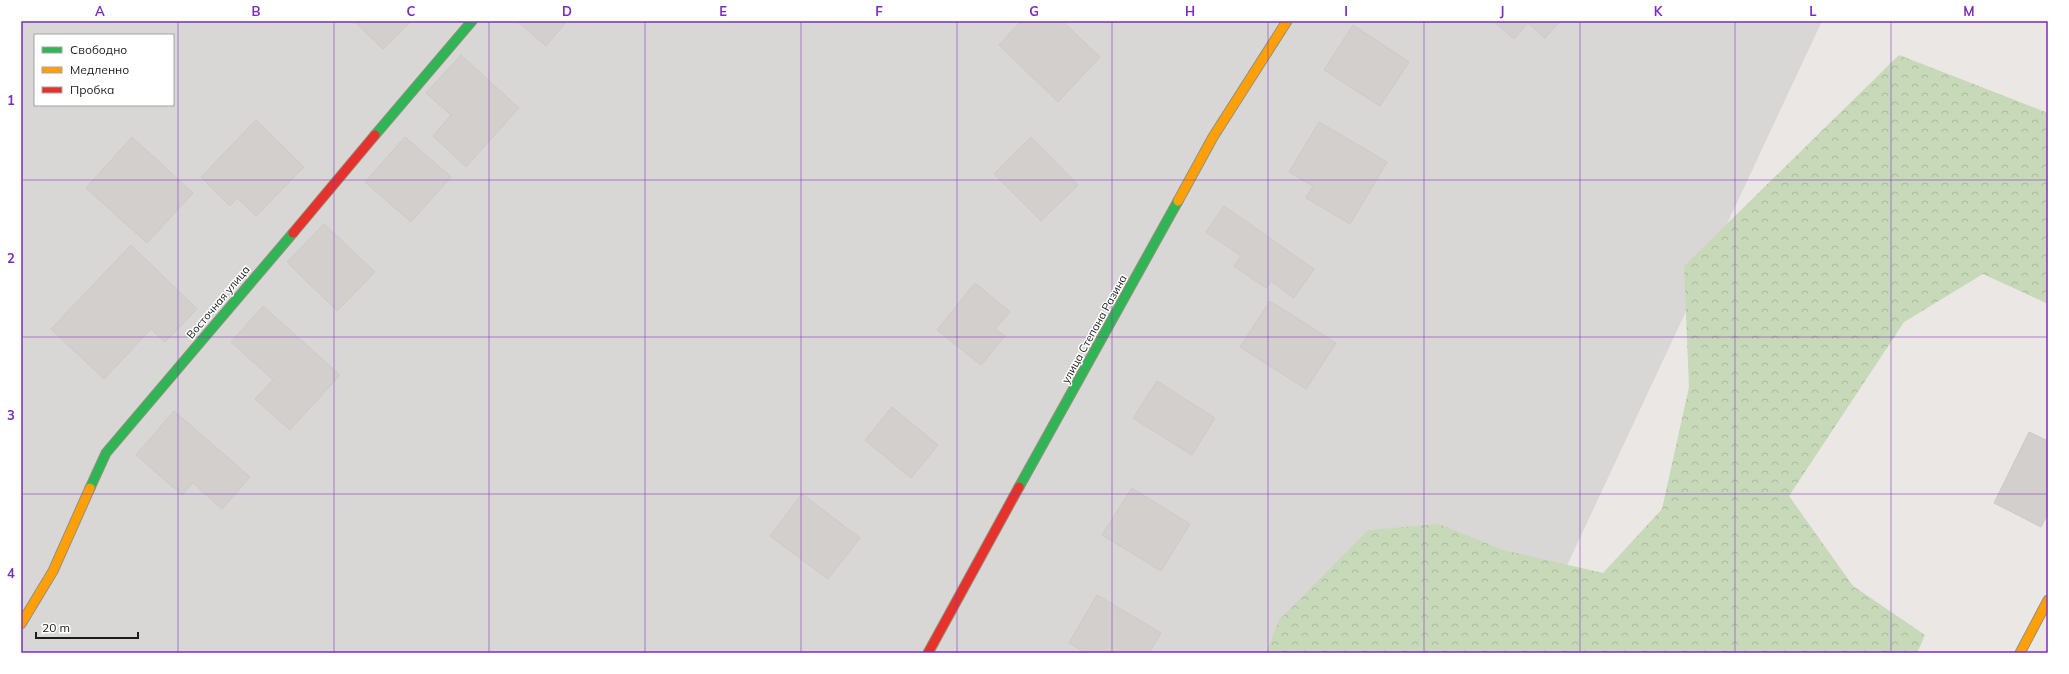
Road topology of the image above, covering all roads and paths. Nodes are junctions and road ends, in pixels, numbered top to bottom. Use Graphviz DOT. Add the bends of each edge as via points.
graph roads {
  1 [pos="472,21"];
  2 [pos="1287,21"];
  3 [pos="2048,600"];
  4 [pos="21,624"];
  5 [pos="928,653"];
  6 [pos="2020,653"];
  1 -- 4 [label="street, Восточная улица" via="106,453 53,571"];
  2 -- 5 [label="street, улица Степана Разина" via="1213,137"];
  3 -- 6 [label="street"];
}
